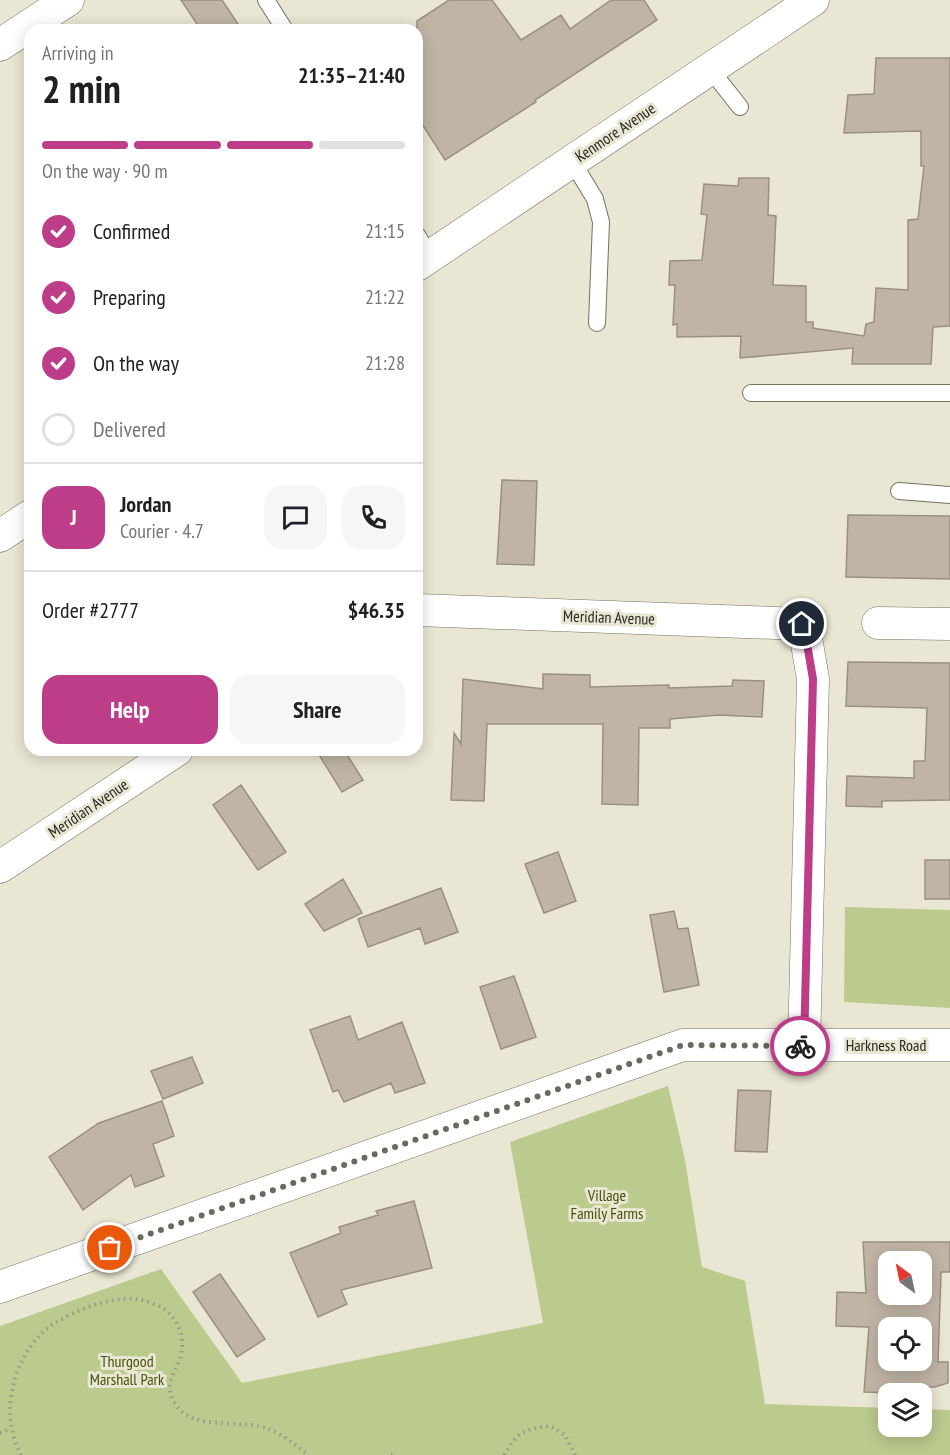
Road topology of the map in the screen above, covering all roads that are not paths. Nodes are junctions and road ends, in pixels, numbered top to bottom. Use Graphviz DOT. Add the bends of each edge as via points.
graph roads {
  1 [pos="68,0"];
  2 [pos="266,0"];
  3 [pos="813,0"];
  4 [pos="32,24"];
  5 [pos="281,24"];
  6 [pos="24,29"];
  7 [pos="0,45"];
  8 [pos="710,69"];
  9 [pos="740,107"];
  10 [pos="572,161"];
  11 [pos="423,251"];
  12 [pos="597,322"];
  13 [pos="751,393"];
  14 [pos="950,393"];
  15 [pos="899,491"];
  16 [pos="950,495"];
  17 [pos="24,520"];
  18 [pos="0,536"];
  19 [pos="423,610"];
  20 [pos="878,623"];
  21 [pos="950,624"];
  22 [pos="168,756"];
  23 [pos="0,867"];
  24 [pos="950,1045"];
  25 [pos="804,1047"];
  26 [pos="0,1287"];
  1 -- 4 [label="street"];
  2 -- 5 [label="lane"];
  3 -- 8 [label="street, Kenmore Avenue"];
  6 -- 7 [label="street"];
  8 -- 9 [label="lane"];
  8 -- 10 [label="street, Kenmore Avenue"];
  10 -- 11 [label="street, Kenmore Avenue"];
  10 -- 12 [label="lane" via="595,199 601,222"];
  13 -- 14 [label="lane"];
  15 -- 16 [label="lane"];
  17 -- 18 [label="street"];
  19 -- 25 [label="street, Meridian Avenue" via="802,624 813,679"];
  20 -- 21 [label="street"];
  22 -- 23 [label="street, Meridian Avenue"];
  24 -- 25 [label="street, Harkness Road"];
  25 -- 26 [label="street, Harkness Road" via="683,1045"];
}
